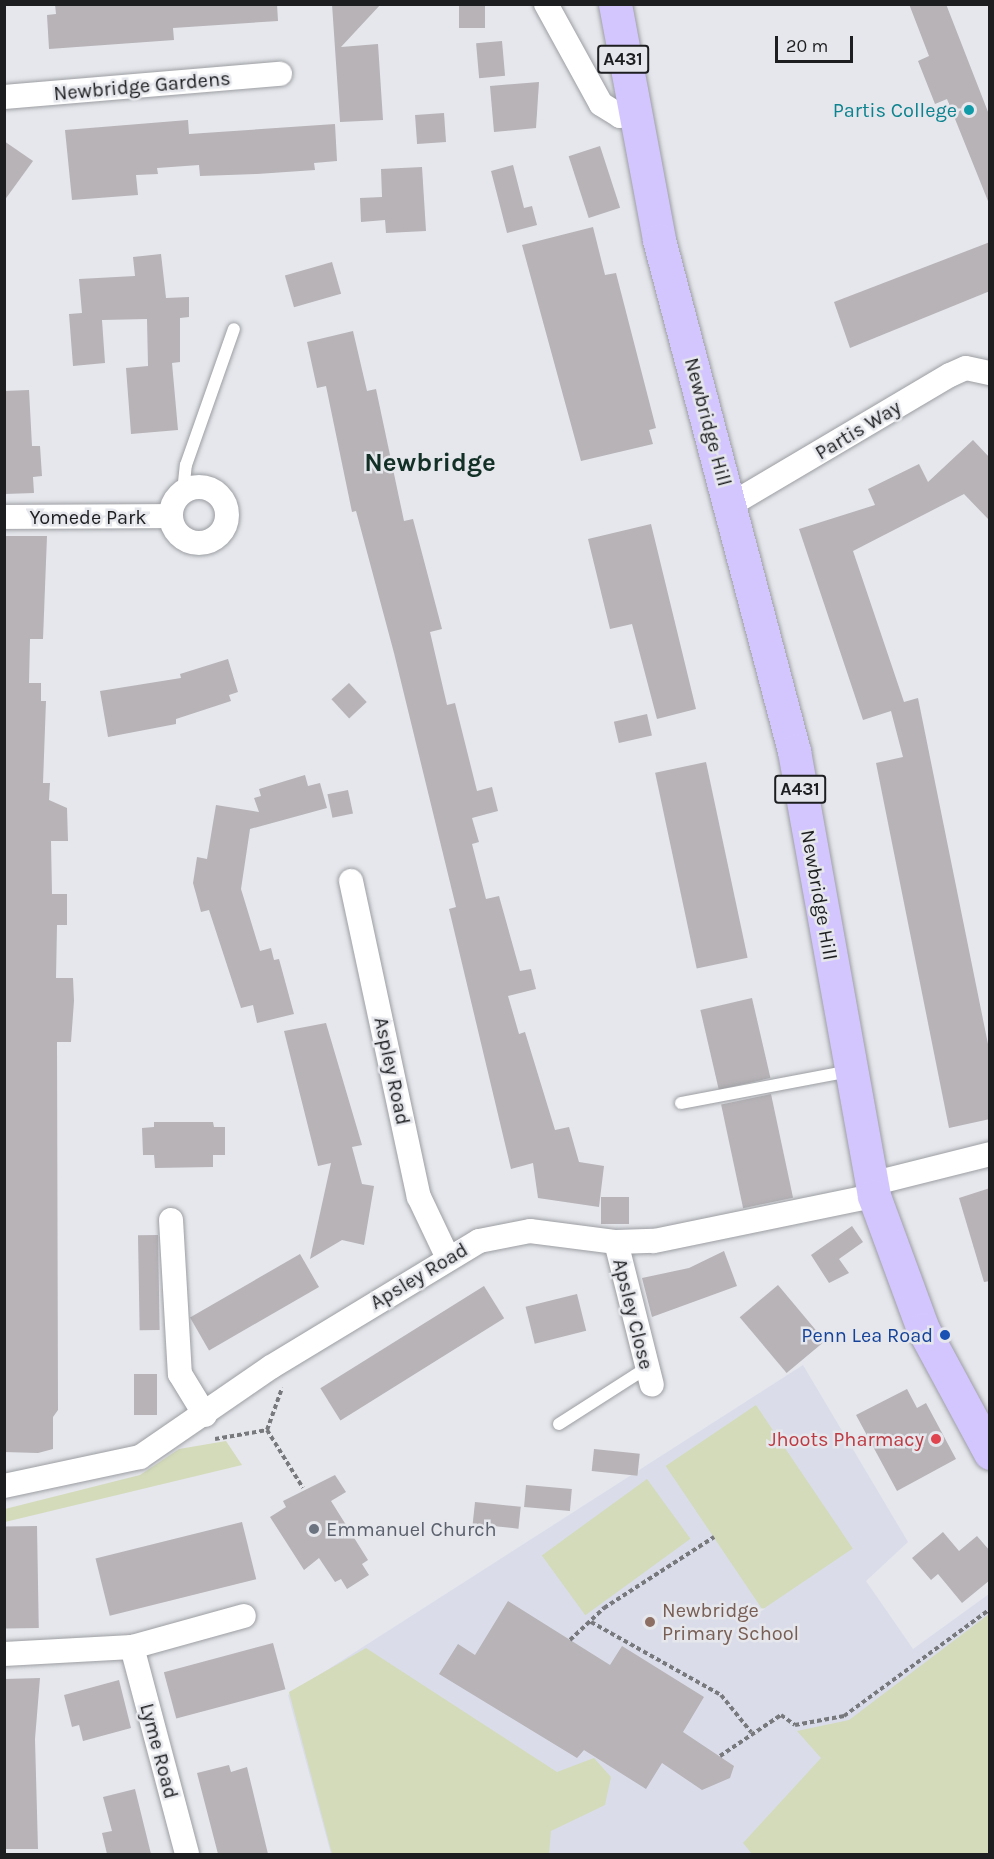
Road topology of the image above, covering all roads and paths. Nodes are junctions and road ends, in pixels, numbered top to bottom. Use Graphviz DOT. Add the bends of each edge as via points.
graph roads {
  1 [pos="546,4"];
  2 [pos="615,4"];
  3 [pos="280,74"];
  4 [pos="4,97"];
  5 [pos="631,113"];
  6 [pos="234,329"];
  7 [pos="987,367"];
  8 [pos="183,492"];
  9 [pos="730,505"];
  10 [pos="171,516"];
  11 [pos="4,517"];
  12 [pos="351,881"];
  13 [pos="850,1071"];
  14 [pos="681,1103"];
  15 [pos="990,1154"];
  16 [pos="873,1190"];
  17 [pos="171,1220"];
  18 [pos="616,1242"];
  19 [pos="447,1256"];
  20 [pos="271,1366"];
  21 [pos="648,1377"];
  22 [pos="197,1420"];
  23 [pos="559,1424"];
  24 [pos="267,1430"];
  25 [pos="990,1453"];
  26 [pos="4,1486"];
  27 [pos="303,1488"];
  28 [pos="714,1537"];
  29 [pos="990,1609"];
  30 [pos="244,1616"];
  31 [pos="591,1622"];
  32 [pos="570,1640"];
  33 [pos="132,1647"];
  34 [pos="4,1654"];
  35 [pos="751,1732"];
  36 [pos="720,1756"];
  37 [pos="187,1854"];
  1 -- 5 [label="street" via="601,104 620,116"];
  2 -- 5 [label="main road, A431"];
  3 -- 4 [label="street, Newbridge Gardens"];
  5 -- 9 [label="main road, Newbridge Hill / A431" via="659,240"];
  6 -- 8 [label="lane" via="186,465"];
  7 -- 9 [label="street, Partis Way" via="966,368 950,375"];
  8 -- 10 [label="street, Yomede Park"];
  8 -- 10 [label="street, Yomede Park" via="203,487 220,497 227,516 224,528 211,541 197,543 178,533"];
  9 -- 13 [label="main road, Newbridge Hill / A431" via="794,751"];
  10 -- 11 [label="street, Yomede Park"];
  12 -- 19 [label="street, Aspley Road" via="419,1197"];
  13 -- 14 [label="lane"];
  13 -- 16 [label="main road, Newbridge Hill / A431"];
  15 -- 16 [label="street"];
  16 -- 18 [label="street, Apsley Road" via="654,1241"];
  16 -- 25 [label="main road, Newbridge Hill / A431" via="923,1329"];
  17 -- 22 [label="street" via="180,1374"];
  18 -- 19 [label="street, Apsley Road" via="530,1231 478,1241"];
  18 -- 21 [label="street, Apsley Close"];
  19 -- 20 [label="street, Apsley Road"];
  20 -- 22 [label="street, Apsley Road"];
  20 -- 24 [label="path" via="283,1390"];
  21 -- 23 [label="lane"];
  22 -- 24 [label="path" via="210,1440"];
  22 -- 26 [label="street, Apsley Road" via="140,1457"];
  24 -- 27 [label="path"];
  28 -- 31 [label="path"];
  29 -- 35 [label="path" via="844,1716 795,1725 781,1715"];
  30 -- 33 [label="street"];
  31 -- 32 [label="path"];
  31 -- 35 [label="path" via="721,1695"];
  33 -- 34 [label="street"];
  33 -- 37 [label="street, Lyme Road"];
  35 -- 36 [label="path"];
}
